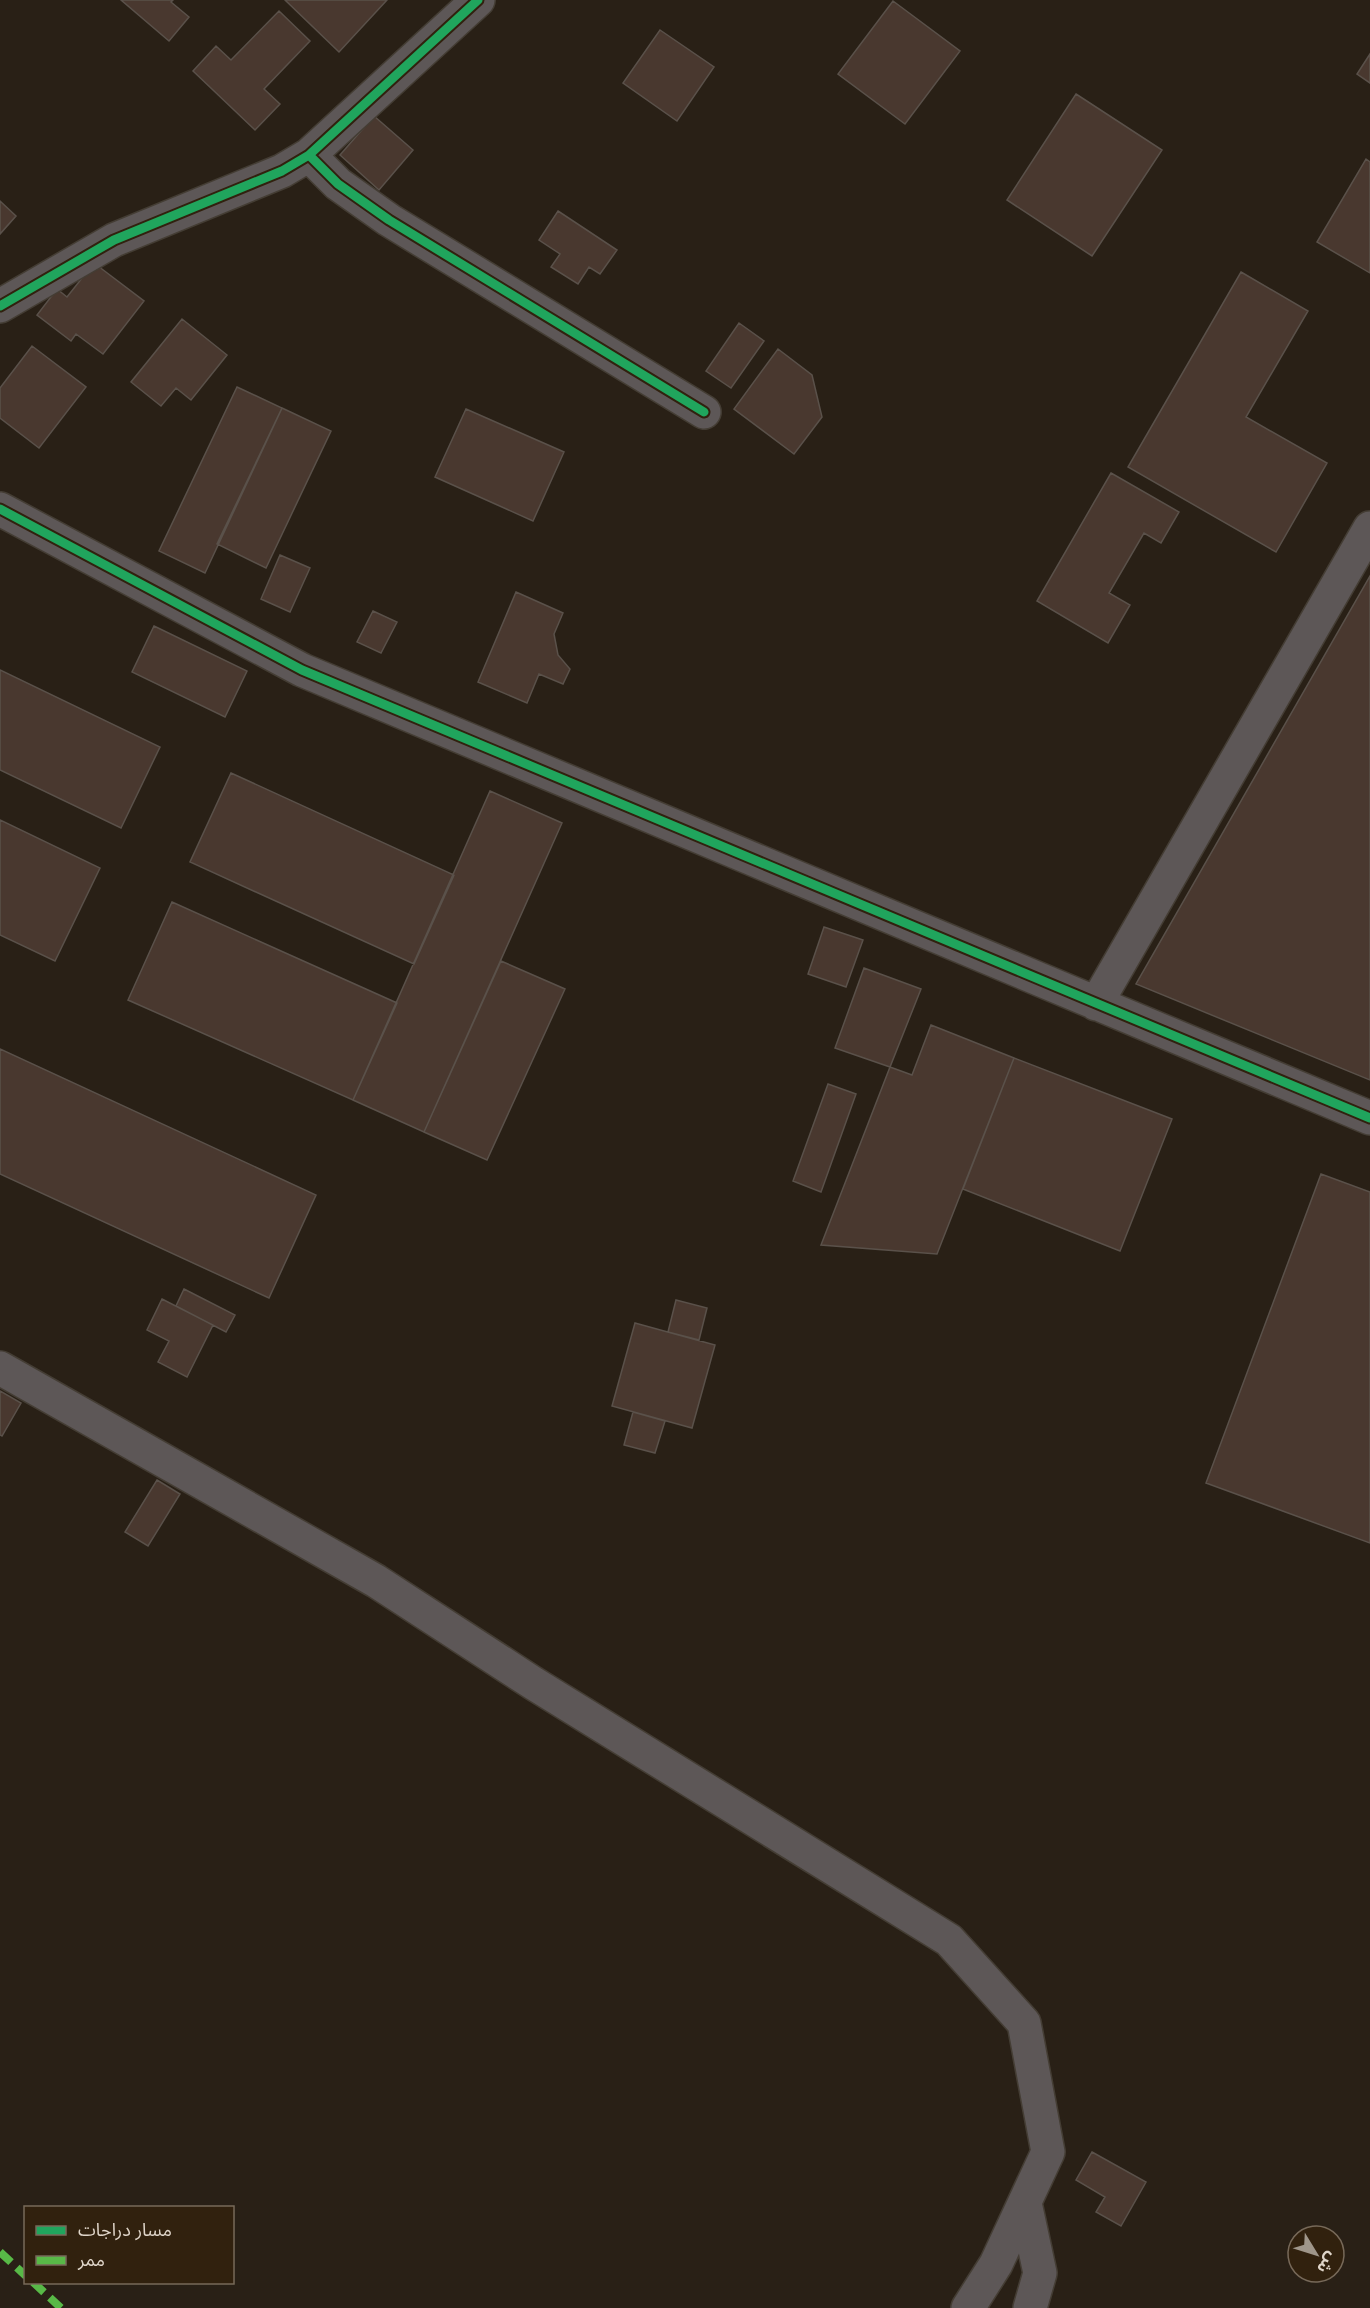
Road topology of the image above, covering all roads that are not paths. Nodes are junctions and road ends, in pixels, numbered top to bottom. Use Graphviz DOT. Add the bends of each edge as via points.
graph roads {
  1 [pos="478,0"];
  2 [pos="309,155"];
  3 [pos="0,306"];
  4 [pos="704,412"];
  5 [pos="0,508"];
  6 [pos="1370,528"];
  7 [pos="1096,1004"];
  8 [pos="1370,1118"];
  9 [pos="0,1368"];
  10 [pos="1025,2203"];
  11 [pos="968,2308"];
  12 [pos="1030,2308"];
  1 -- 2 [label="street"];
  2 -- 3 [label="street" via="282,171 114,240"];
  2 -- 4 [label="street" via="338,184 388,220"];
  5 -- 7 [label="street" via="302,670"];
  6 -- 7 [label="street"];
  7 -- 8 [label="street"];
  9 -- 10 [label="street" via="376,1581 949,1940 1024,2023 1048,2152"];
  10 -- 11 [label="street" via="996,2264"];
  10 -- 12 [label="street" via="1040,2273"];
}
